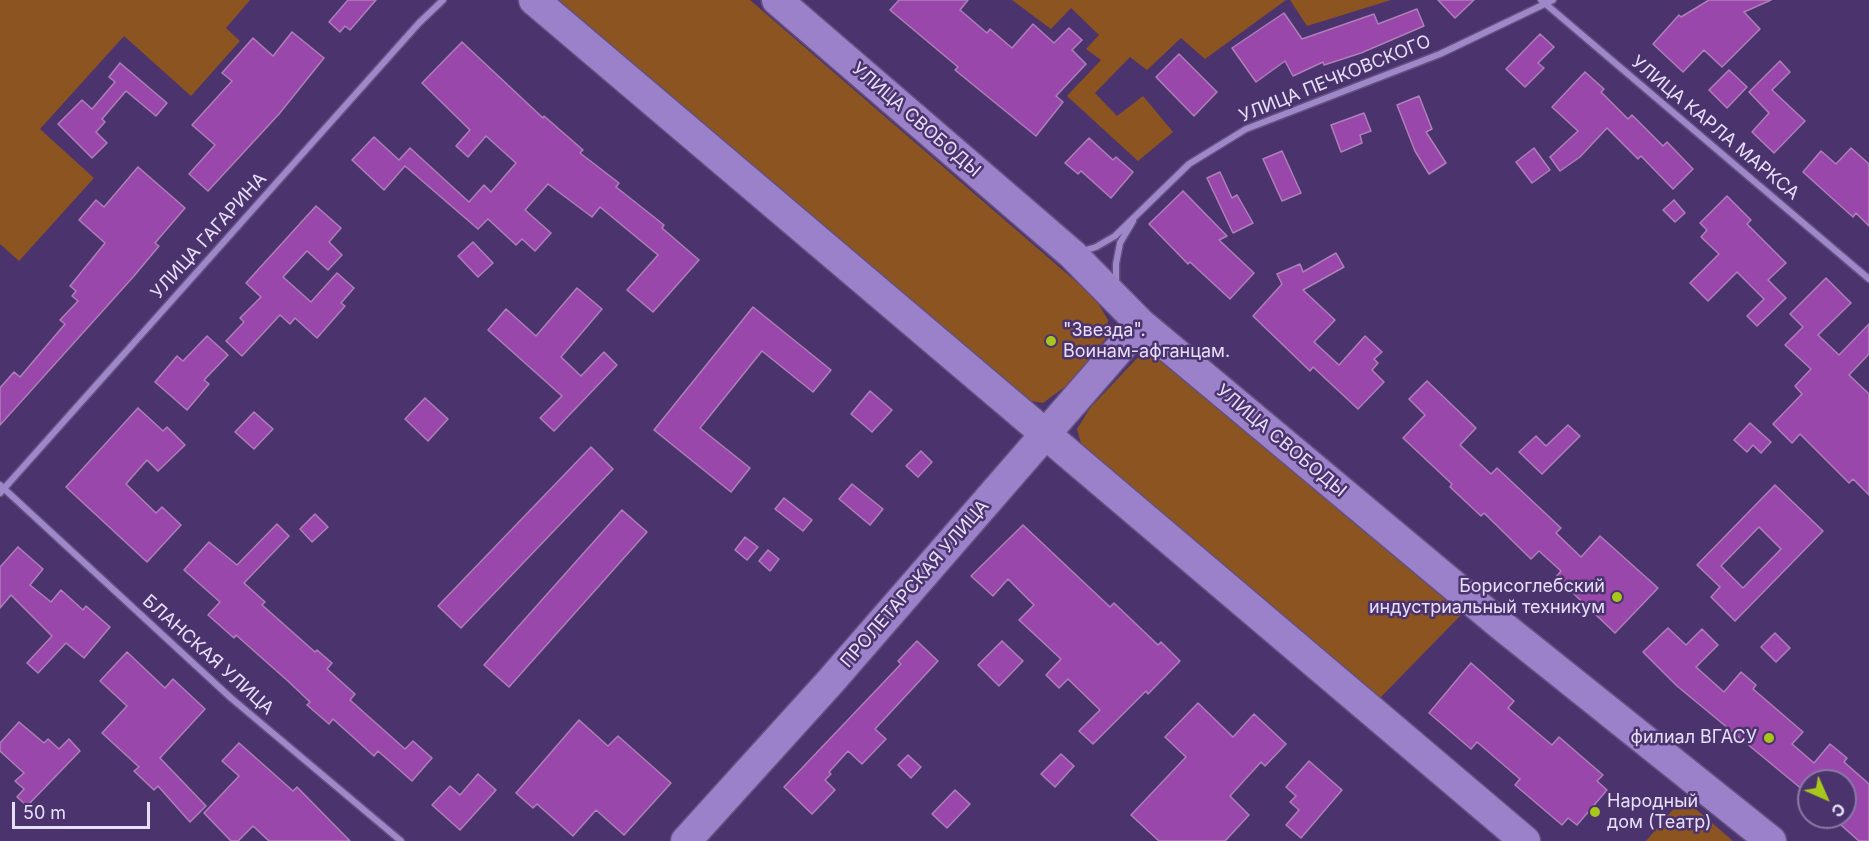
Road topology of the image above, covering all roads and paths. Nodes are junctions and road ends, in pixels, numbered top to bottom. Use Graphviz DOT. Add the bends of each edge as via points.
graph roads {
  1 [pos="443,0"];
  2 [pos="534,0"];
  3 [pos="777,0"];
  4 [pos="1553,0"];
  5 [pos="1543,2"];
  6 [pos="1142,207"];
  7 [pos="1072,254"];
  8 [pos="1869,279"];
  9 [pos="1117,301"];
  10 [pos="1141,324"];
  11 [pos="1044,434"];
  12 [pos="1,489"];
  13 [pos="401,841"];
  14 [pos="686,841"];
  15 [pos="1525,841"];
  16 [pos="1771,841"];
  1 -- 12 [label="street, УЛИЦА ГАГАРИНА"];
  2 -- 11 [label="main road"];
  3 -- 7 [label="main road, УЛИЦА СВОБОДЫ"];
  4 -- 5 [label="street, УЛИЦА ПЕЧКОВСКОГО"];
  5 -- 6 [label="street, УЛИЦА ПЕЧКОВСКОГО" via="1440,54 1246,129 1189,164"];
  5 -- 8 [label="street, УЛИЦА КАРЛА МАРКСА"];
  6 -- 7 [label="street" via="1115,236"];
  6 -- 9 [label="street" via="1120,243"];
  7 -- 9 [label="main road, УЛИЦА СВОБОДЫ"];
  9 -- 10 [label="main road, УЛИЦА СВОБОДЫ"];
  10 -- 11 [label="main road, ПРОЛЕТАРСКАЯ УЛИЦА"];
  10 -- 16 [label="main road, УЛИЦА СВОБОДЫ" via="1501,625"];
  11 -- 14 [label="main road, ПРОЛЕТАРСКАЯ УЛИЦА"];
  11 -- 15 [label="main road"];
  12 -- 13 [label="street, БЛАНСКАЯ УЛИЦА" via="231,698"];
}
